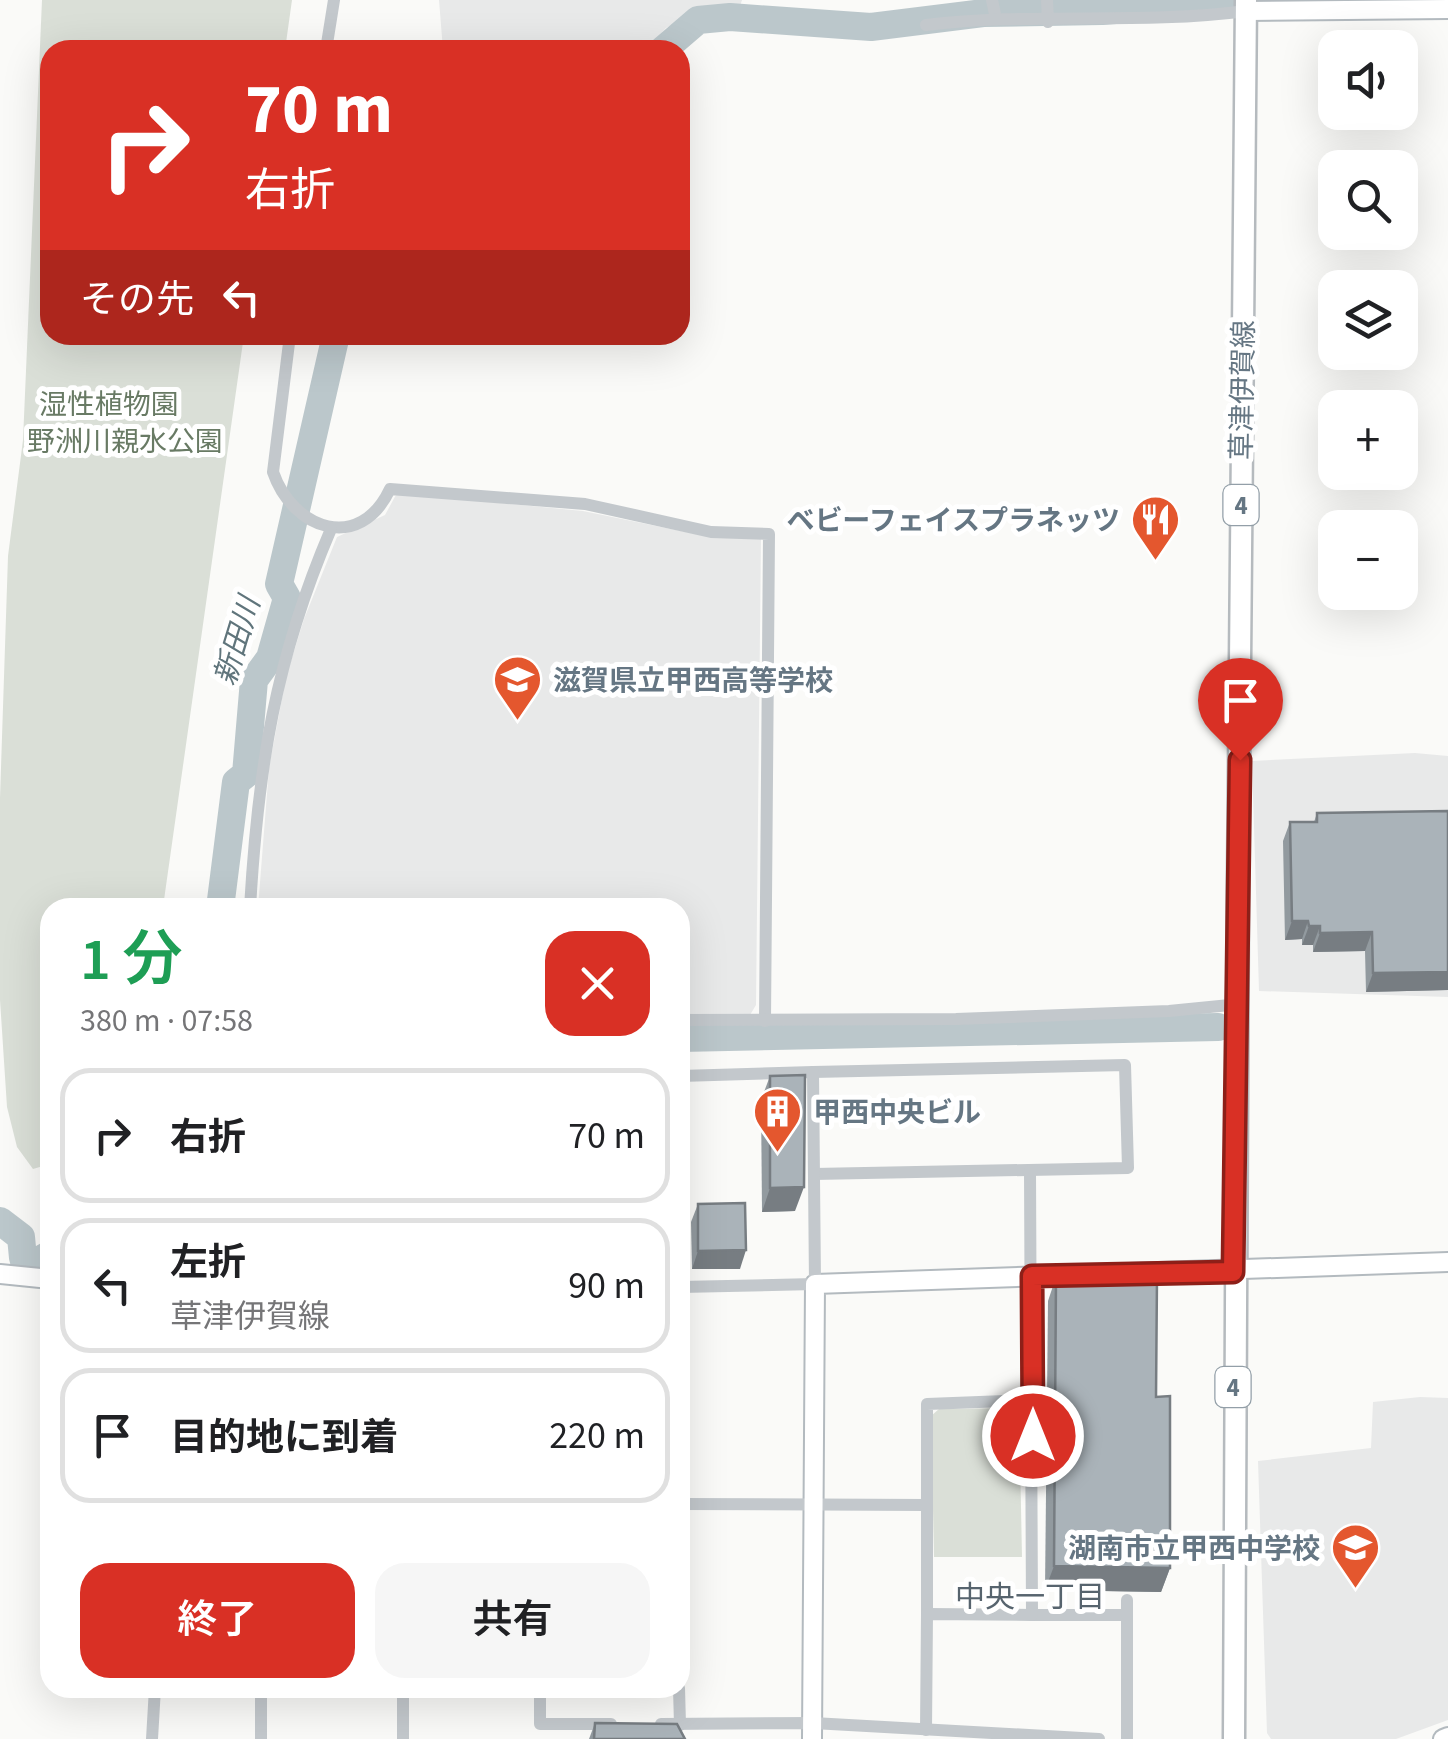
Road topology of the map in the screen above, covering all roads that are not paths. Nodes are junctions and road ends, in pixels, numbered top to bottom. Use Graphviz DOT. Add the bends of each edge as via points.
graph roads {
  1 [pos="334,0"];
  2 [pos="1246,6"];
  3 [pos="994,9"];
  4 [pos="1448,9"];
  5 [pos="1048,11"];
  6 [pos="1159,11"];
  7 [pos="926,25"];
  8 [pos="328,40"];
  9 [pos="289,345"];
  10 [pos="331,530"];
  11 [pos="251,898"];
  12 [pos="1240,1007"];
  13 [pos="690,1020"];
  14 [pos="765,1021"];
  15 [pos="813,1072"];
  16 [pos="690,1076"];
  17 [pos="1030,1171"];
  18 [pos="814,1174"];
  19 [pos="1448,1262"];
  20 [pos="1233,1272"];
  21 [pos="0,1274"];
  22 [pos="1032,1276"];
  23 [pos="40,1279"];
  24 [pos="815,1284"];
  25 [pos="690,1288"];
  26 [pos="1033,1400"];
  27 [pos="690,1504"];
  28 [pos="927,1505"];
  29 [pos="814,1506"];
  30 [pos="1126,1600"];
  31 [pos="928,1614"];
  32 [pos="1032,1615"];
  33 [pos="1127,1615"];
  34 [pos="154,1698"];
  35 [pos="261,1698"];
  36 [pos="403,1698"];
  37 [pos="540,1698"];
  38 [pos="680,1698"];
  39 [pos="627,1724"];
  40 [pos="645,1724"];
  41 [pos="680,1724"];
  42 [pos="926,1730"];
  43 [pos="813,1731"];
  44 [pos="152,1739"];
  45 [pos="261,1739"];
  46 [pos="403,1739"];
  47 [pos="1099,1739"];
  48 [pos="1127,1739"];
  49 [pos="1234,1739"];
  1 -- 8 [label="street"];
  2 -- 4 [label="street"];
  2 -- 6 [label="street"];
  2 -- 12 [label="main road, 草津伊賀線 / 4"];
  3 -- 5 [label="street"];
  3 -- 7 [label="street"];
  5 -- 6 [label="street"];
  9 -- 10 [label="street" via="273,472 280,492 302,516"];
  10 -- 11 [label="street" via="300,602 275,690 257,788"];
  10 -- 14 [label="street" via="362,522 381,508 390,489 585,504 711,532 769,534"];
  12 -- 14 [label="street"];
  12 -- 20 [label="main road, 草津伊賀線 / 4"];
  13 -- 14 [label="street"];
  15 -- 16 [label="street"];
  15 -- 17 [label="street" via="1125,1066 1128,1168"];
  15 -- 18 [label="street"];
  17 -- 18 [label="street"];
  17 -- 22 [label="street"];
  18 -- 24 [label="street"];
  19 -- 20 [label="street"];
  20 -- 22 [label="street"];
  20 -- 49 [label="main road, 草津伊賀線 / 4"];
  21 -- 23 [label="street"];
  22 -- 24 [label="street"];
  22 -- 26 [label="street"];
  24 -- 25 [label="street"];
  24 -- 29 [label="street"];
  26 -- 28 [label="street" via="927,1404"];
  26 -- 32 [label="street"];
  27 -- 29 [label="street"];
  28 -- 29 [label="street"];
  28 -- 31 [label="street"];
  29 -- 43 [label="street"];
  30 -- 33 [label="street"];
  31 -- 32 [label="street"];
  31 -- 42 [label="street"];
  32 -- 33 [label="street"];
  33 -- 48 [label="street"];
  34 -- 44 [label="street"];
  35 -- 45 [label="street"];
  36 -- 46 [label="street"];
  37 -- 39 [label="street" via="540,1724"];
  38 -- 41 [label="street"];
  40 -- 41 [label="street"];
  41 -- 43 [label="street"];
  42 -- 43 [label="street"];
  42 -- 47 [label="street"];
}
